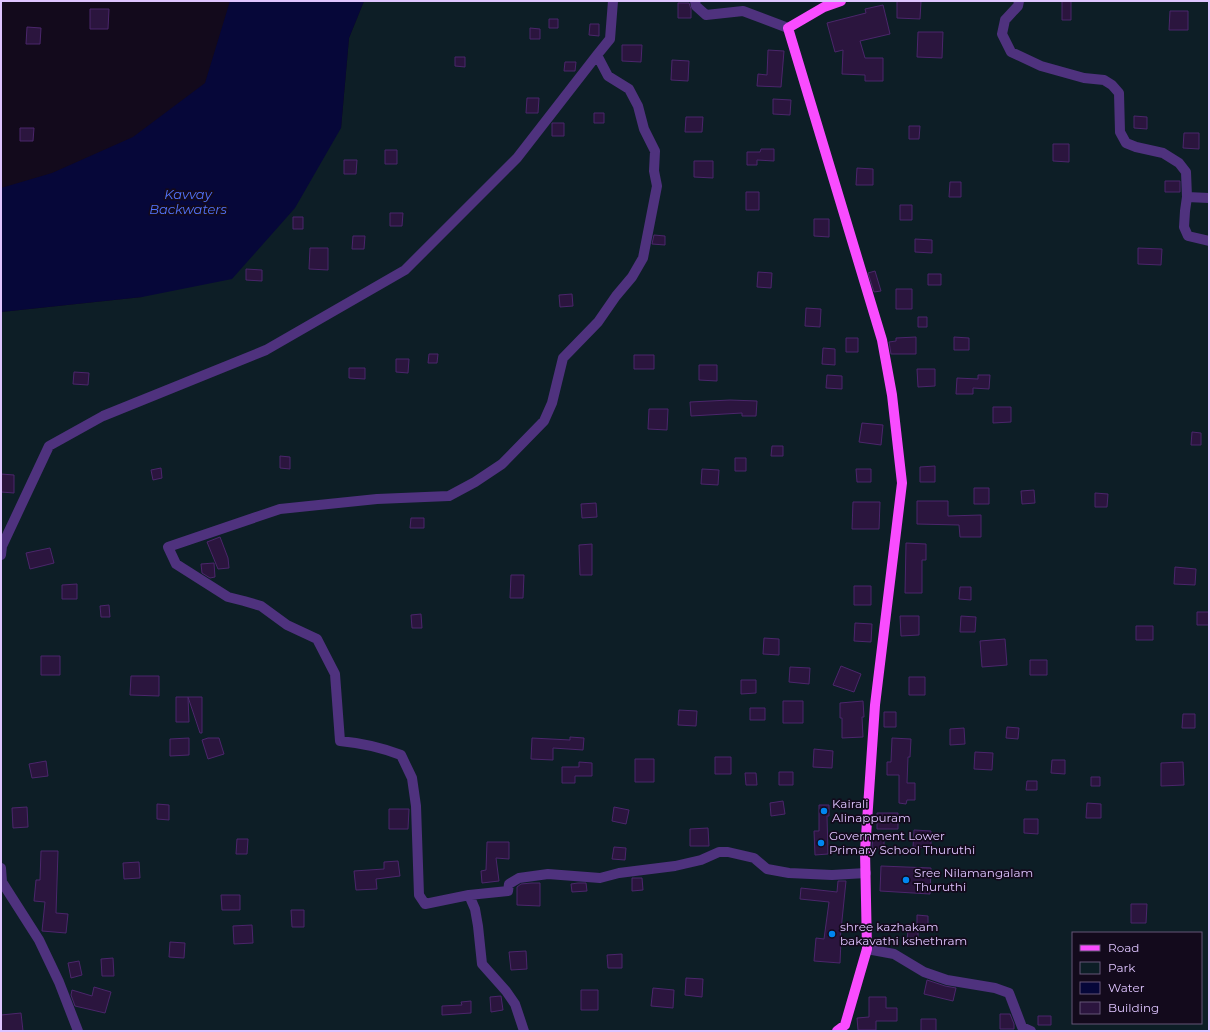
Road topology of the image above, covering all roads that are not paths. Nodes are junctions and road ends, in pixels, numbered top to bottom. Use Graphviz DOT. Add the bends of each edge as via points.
graph roads {
  1 [pos="613,1"];
  2 [pos="696,1"];
  3 [pos="841,1"];
  4 [pos="1019,1"];
  5 [pos="788,28"];
  6 [pos="598,55"];
  7 [pos="1187,197"];
  8 [pos="1209,198"];
  9 [pos="1209,241"];
  10 [pos="1,555"];
  11 [pos="1,868"];
  12 [pos="866,873"];
  13 [pos="2,883"];
  14 [pos="469,895"];
  15 [pos="867,949"];
  16 [pos="78,1031"];
  17 [pos="524,1031"];
  18 [pos="837,1031"];
  19 [pos="1032,1031"];
  1 -- 6 [label="street" via="610,39"];
  2 -- 5 [label="street" via="696,6 706,15 743,11"];
  3 -- 5 [label="main road" via="824,7"];
  4 -- 7 [label="street" via="1018,6 1005,20 1002,34 1011,52 1048,68 1084,78 1104,80 1112,85 1119,93 1120,132 1126,143 1162,153 1179,163 1186,172"];
  5 -- 12 [label="main road" via="882,340 892,395 902,483 875,705 865,851"];
  6 -- 10 [label="street" via="517,158 405,270 266,350 103,416 49,446 2,546"];
  6 -- 14 [label="street" via="608,76 629,89 638,106 644,129 655,151 654,171 657,186 643,258 598,322 563,358 552,403 544,421 502,464 449,496 377,499 280,509 168,547 176,564 228,597 261,606 287,625 317,639 335,674 340,741 364,743 401,755 412,778 416,806 418,895 425,904"];
  7 -- 8 [label="street"];
  7 -- 9 [label="street" via="1184,227 1188,236"];
  11 -- 13 [label="street"];
  12 -- 14 [label="street" via="789,873 767,869 754,858 719,852 701,860 674,866 600,878 548,874 519,878 509,884 508,891"];
  12 -- 15 [label="main road"];
  13 -- 16 [label="street" via="39,940"];
  14 -- 17 [label="street" via="475,909 482,964 515,1004"];
  15 -- 18 [label="main road" via="845,1025"];
  15 -- 19 [label="street" via="894,954 924,972 948,980 1009,993 1022,1027"];
}
